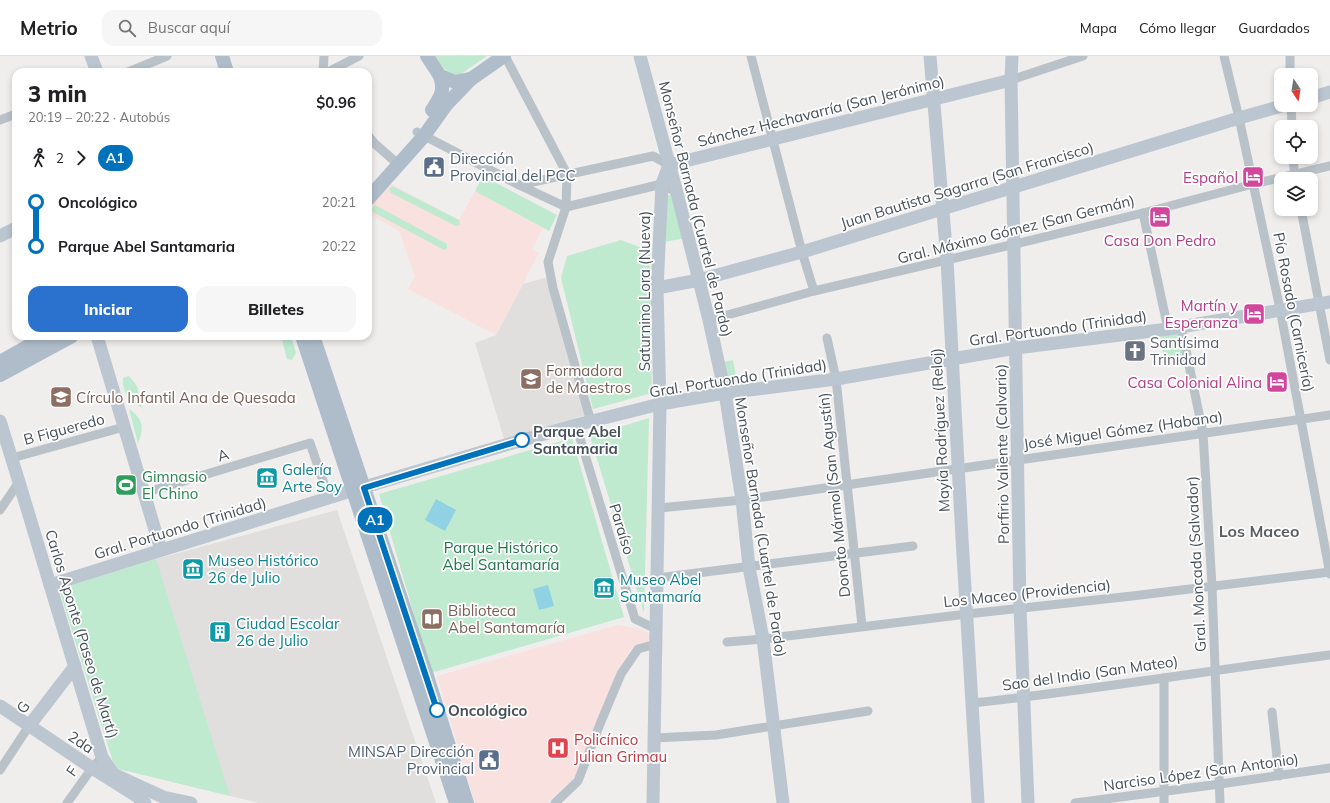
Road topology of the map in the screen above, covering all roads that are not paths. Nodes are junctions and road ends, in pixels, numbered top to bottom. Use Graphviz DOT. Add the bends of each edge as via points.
graph roads {
  1 [pos="91,56"];
  2 [pos="167,56"];
  3 [pos="222,56"];
  4 [pos="324,56"];
  5 [pos="359,56"];
  6 [pos="427,56"];
  7 [pos="505,56"];
  8 [pos="640,56"];
  9 [pos="751,56"];
  10 [pos="930,56"];
  11 [pos="1012,56"];
  12 [pos="1083,56"];
  13 [pos="1224,56"];
  14 [pos="1290,56"];
  15 [pos="96,68"];
  16 [pos="138,68"];
  17 [pos="226,68"];
  18 [pos="323,68"];
  19 [pos="336,68"];
  20 [pos="1290,68"];
  21 [pos="440,76"];
  22 [pos="472,79"];
  23 [pos="1011,80"];
  24 [pos="1330,92"];
  25 [pos="1318,96"];
  26 [pos="934,100"];
  27 [pos="1274,108"];
  28 [pos="12,116"];
  29 [pos="1239,118"];
  30 [pos="0,120"];
  31 [pos="421,134"];
  32 [pos="772,138"];
  33 [pos="372,140"];
  34 [pos="396,163"];
  35 [pos="669,165"];
  36 [pos="1330,166"];
  37 [pos="1310,172"];
  38 [pos="567,174"];
  39 [pos="1274,180"];
  40 [pos="662,184"];
  41 [pos="1253,184"];
  42 [pos="372,185"];
  43 [pos="519,185"];
  44 [pos="1013,188"];
  45 [pos="677,193"];
  46 [pos="372,194"];
  47 [pos="566,207"];
  48 [pos="944,209"];
  49 [pos="1143,213"];
  50 [pos="1303,216"];
  51 [pos="12,230"];
  52 [pos="0,236"];
  53 [pos="1015,244"];
  54 [pos="802,252"];
  55 [pos="947,260"];
  56 [pos="699,280"];
  57 [pos="657,288"];
  58 [pos="814,291"];
  59 [pos="1325,303"];
  60 [pos="1280,309"];
  61 [pos="709,320"];
  62 [pos="1182,326"];
  63 [pos="1168,329"];
  64 [pos="827,338"];
  65 [pos="39,340"];
  66 [pos="65,340"];
  67 [pos="98,340"];
  68 [pos="303,340"];
  69 [pos="315,340"];
  70 [pos="1016,348"];
  71 [pos="952,359"];
  72 [pos="1330,360"];
  73 [pos="0,362"];
  74 [pos="0,375"];
  75 [pos="836,379"];
  76 [pos="725,393"];
  77 [pos="660,404"];
  78 [pos="1330,415"];
  79 [pos="1300,418"];
  80 [pos="0,421"];
  81 [pos="591,422"];
  82 [pos="576,425"];
  83 [pos="124,427"];
  84 [pos="1203,432"];
  85 [pos="12,458"];
  86 [pos="1018,459"];
  87 [pos="958,468"];
  88 [pos="20,482"];
  89 [pos="848,485"];
  90 [pos="359,489"];
  91 [pos="144,493"];
  92 [pos="329,498"];
  93 [pos="742,500"];
  94 [pos="659,508"];
  95 [pos="0,510"];
  96 [pos="913,546"];
  97 [pos="161,550"];
  98 [pos="854,554"];
  99 [pos="750,567"];
  100 [pos="1330,572"];
  101 [pos="657,578"];
  102 [pos="50,585"];
  103 [pos="1212,586"];
  104 [pos="1020,608"];
  105 [pos="967,614"];
  106 [pos="862,626"];
  107 [pos="656,629"];
  108 [pos="763,639"];
  109 [pos="727,642"];
  110 [pos="656,644"];
  111 [pos="1330,655"];
  112 [pos="75,666"];
  113 [pos="1215,670"];
  114 [pos="1164,678"];
  115 [pos="1024,697"];
  116 [pos="973,702"];
  117 [pos="0,706"];
  118 [pos="868,711"];
  119 [pos="1272,712"];
  120 [pos="774,725"];
  121 [pos="29,726"];
  122 [pos="654,738"];
  123 [pos="102,757"];
  124 [pos="92,768"];
  125 [pos="1330,768"];
  126 [pos="0,770"];
  127 [pos="1279,776"];
  128 [pos="1220,784"];
  129 [pos="1165,791"];
  130 [pos="140,799"];
  131 [pos="160,800"];
  132 [pos="67,803"];
  133 [pos="191,803"];
  134 [pos="456,803"];
  135 [pos="467,803"];
  136 [pos="555,803"];
  137 [pos="653,803"];
  138 [pos="783,803"];
  139 [pos="978,803"];
  140 [pos="1028,803"];
  141 [pos="1075,803"];
  142 [pos="1164,803"];
  143 [pos="1220,803"];
  1 -- 15 [label="street"];
  2 -- 16 [label="street"];
  3 -- 17 [label="main road"];
  4 -- 18 [label="street"];
  5 -- 19 [label="street"];
  6 -- 21 [label="main road"];
  7 -- 22 [label="main road"];
  7 -- 38 [label="street"];
  8 -- 35 [label="street, Monseñor Barnada (Cuartel de Pardo)"];
  9 -- 32 [label="street"];
  10 -- 26 [label="street, Mayía Rodríguez (Reloj)"];
  11 -- 23 [label="street, Porfirio Valiente (Calvario)"];
  12 -- 23 [label="street, Sánchez Hechavarría (San Jerónimo)"];
  13 -- 29 [label="street, Pío Rosado (Carnicería)"];
  14 -- 20 [label="street"];
  21 -- 22 [label="main road" via="456,82"];
  21 -- 31 [label="main road" via="442,94"];
  22 -- 31 [label="main road" via="446,104"];
  23 -- 26 [label="street, Sánchez Hechavarría (San Jerónimo)"];
  23 -- 44 [label="street, Porfirio Valiente (Calvario)"];
  24 -- 25 [label="street"];
  26 -- 32 [label="street, Sánchez Hechavarría (San Jerónimo)"];
  26 -- 48 [label="street, Mayía Rodríguez (Reloj)"];
  27 -- 29 [label="street, Juan Bautista Sagarra (San Francisco)"];
  28 -- 30 [label="street"];
  29 -- 41 [label="street, Pío Rosado (Carnicería)"];
  29 -- 44 [label="street, Juan Bautista Sagarra (San Francisco)"];
  31 -- 34 [label="main road"];
  31 -- 43 [label="street"];
  32 -- 35 [label="street, Sánchez Hechavarría (San Jerónimo)"];
  32 -- 54 [label="street"];
  33 -- 34 [label="street"];
  34 -- 42 [label="main road"];
  34 -- 46 [label="main road"];
  35 -- 38 [label="street" via="653,156"];
  35 -- 40 [label="street, Saturnino Lora (Nueva)"];
  35 -- 45 [label="street, Monseñor Barnada (Cuartel de Pardo)"];
  36 -- 37 [label="street, Gral. Máximo Gómez (San Germán)"];
  38 -- 43 [label="street"];
  38 -- 47 [label="street"];
  39 -- 41 [label="street, Gral. Máximo Gómez (San Germán)"];
  40 -- 45 [label="street"];
  40 -- 47 [label="street"];
  40 -- 57 [label="street, Saturnino Lora (Nueva)"];
  41 -- 49 [label="street, Gral. Máximo Gómez (San Germán)"];
  41 -- 60 [label="street, Pío Rosado (Carnicería)"];
  43 -- 47 [label="street"];
  44 -- 48 [label="street, Juan Bautista Sagarra (San Francisco)"];
  44 -- 53 [label="street, Porfirio Valiente (Calvario)"];
  45 -- 56 [label="street, Monseñor Barnada (Cuartel de Pardo)"];
  47 -- 81 [label="street" via="548,262"];
  48 -- 54 [label="street, Juan Bautista Sagarra (San Francisco)"];
  48 -- 55 [label="street, Mayía Rodríguez (Reloj)"];
  49 -- 53 [label="street, Gral. Máximo Gómez (San Germán)"];
  49 -- 63 [label="street"];
  50 -- 59 [label="street"];
  51 -- 52 [label="street"];
  53 -- 55 [label="street, Gral. Máximo Gómez (San Germán)"];
  53 -- 70 [label="street, Porfirio Valiente (Calvario)"];
  54 -- 56 [label="street, Juan Bautista Sagarra (San Francisco)"];
  54 -- 58 [label="street"];
  55 -- 58 [label="street, Gral. Máximo Gómez (San Germán)"];
  55 -- 71 [label="street, Mayía Rodríguez (Reloj)"];
  56 -- 57 [label="street, Juan Bautista Sagarra (San Francisco)"];
  56 -- 61 [label="street, Monseñor Barnada (Cuartel de Pardo)"];
  57 -- 77 [label="street, Saturnino Lora (Nueva)"];
  58 -- 61 [label="street, Gral. Máximo Gómez (San Germán)"];
  59 -- 60 [label="street, Gral. Portuondo (Trinidad)"];
  59 -- 72 [label="street"];
  60 -- 62 [label="street, Gral. Portuondo (Trinidad)"];
  60 -- 79 [label="street, Pío Rosado (Carnicería)"];
  61 -- 76 [label="street, Monseñor Barnada (Cuartel de Pardo)"];
  62 -- 63 [label="street, Gral. Portuondo (Trinidad)"];
  62 -- 84 [label="street, Gral. Moncada (Salvador)"];
  63 -- 70 [label="street, Gral. Portuondo (Trinidad)"];
  64 -- 75 [label="street, Donato Mármol (San Agustín)"];
  65 -- 73 [label="main road"];
  66 -- 74 [label="main road"];
  67 -- 83 [label="street"];
  68 -- 90 [label="main road"];
  69 -- 90 [label="main road"];
  70 -- 71 [label="street, Gral. Portuondo (Trinidad)"];
  70 -- 86 [label="street, Porfirio Valiente (Calvario)"];
  71 -- 75 [label="street, Gral. Portuondo (Trinidad)"];
  71 -- 87 [label="street, Mayía Rodríguez (Reloj)"];
  75 -- 76 [label="street, Gral. Portuondo (Trinidad)"];
  75 -- 89 [label="street, Donato Mármol (San Agustín)"];
  76 -- 77 [label="street, Gral. Portuondo (Trinidad)"];
  76 -- 93 [label="street, Monseñor Barnada (Cuartel de Pardo)"];
  77 -- 81 [label="street, Gral. Portuondo (Trinidad)"];
  77 -- 94 [label="street, Saturnino Lora (Nueva)"];
  78 -- 79 [label="street, José Miguel Gómez (Habana)"];
  79 -- 84 [label="street, José Miguel Gómez (Habana)"];
  79 -- 100 [label="street, Pío Rosado (Carnicería)"];
  80 -- 85 [label="street, Carlos Aponte (Paseo de Martí)"];
  81 -- 82 [label="street, Gral. Portuondo (Trinidad)"];
  82 -- 90 [label="street, Gral. Portuondo (Trinidad)"];
  82 -- 107 [label="street, Paraíso" via="635,619"];
  83 -- 85 [label="street, B Figueredo"];
  83 -- 91 [label="street"];
  84 -- 86 [label="street, José Miguel Gómez (Habana)"];
  84 -- 103 [label="street, Gral. Moncada (Salvador)"];
  85 -- 88 [label="street, Carlos Aponte (Paseo de Martí)"];
  86 -- 87 [label="street, José Miguel Gómez (Habana)"];
  86 -- 104 [label="street, Porfirio Valiente (Calvario)"];
  87 -- 89 [label="street, José Miguel Gómez (Habana)"];
  87 -- 105 [label="street, Mayía Rodríguez (Reloj)"];
  88 -- 95 [label="street"];
  88 -- 102 [label="street, Carlos Aponte (Paseo de Martí)"];
  89 -- 93 [label="street, José Miguel Gómez (Habana)"];
  89 -- 98 [label="street, Donato Mármol (San Agustín)"];
  90 -- 92 [label="street, Gral. Portuondo (Trinidad)"];
  90 -- 134 [label="main road"];
  90 -- 135 [label="main road" via="427,676"];
  91 -- 92 [label="street, A" via="310,443"];
  91 -- 97 [label="street"];
  92 -- 97 [label="street, Gral. Portuondo (Trinidad)"];
  93 -- 94 [label="street, José Miguel Gómez (Habana)"];
  93 -- 99 [label="street, Monseñor Barnada (Cuartel de Pardo)"];
  94 -- 101 [label="street, Saturnino Lora (Nueva)"];
  96 -- 98 [label="street"];
  97 -- 102 [label="street, Gral. Portuondo (Trinidad)"];
  98 -- 99 [label="street"];
  98 -- 106 [label="street, Donato Mármol (San Agustín)"];
  99 -- 101 [label="street"];
  99 -- 108 [label="street, Monseñor Barnada (Cuartel de Pardo)"];
  100 -- 103 [label="street, Los Maceo (Providencia)"];
  101 -- 107 [label="street, Saturnino Lora (Nueva)"];
  102 -- 112 [label="street, Carlos Aponte (Paseo de Martí)"];
  103 -- 104 [label="street, Los Maceo (Providencia)"];
  103 -- 113 [label="street, Gral. Moncada (Salvador)"];
  104 -- 105 [label="street, Los Maceo (Providencia)"];
  104 -- 115 [label="street, Porfirio Valiente (Calvario)"];
  105 -- 106 [label="street, Los Maceo (Providencia)"];
  105 -- 116 [label="street, Mayía Rodríguez (Reloj)"];
  106 -- 108 [label="street, Los Maceo (Providencia)"];
  107 -- 110 [label="street, Saturnino Lora (Nueva)"];
  108 -- 109 [label="street, Los Maceo (Providencia)"];
  108 -- 120 [label="street, Monseñor Barnada (Cuartel de Pardo)"];
  110 -- 122 [label="street, Saturnino Lora (Nueva)"];
  110 -- 136 [label="street" via="638,649 621,674 578,781"];
  111 -- 113 [label="street, Sao del Indio (San Mateo)"];
  112 -- 121 [label="street, G"];
  112 -- 123 [label="street, Carlos Aponte (Paseo de Martí)"];
  113 -- 114 [label="street, Sao del Indio (San Mateo)"];
  113 -- 128 [label="street, Gral. Moncada (Salvador)"];
  114 -- 115 [label="street, Sao del Indio (San Mateo)"];
  114 -- 129 [label="street"];
  115 -- 116 [label="street, Sao del Indio (San Mateo)"];
  115 -- 140 [label="street, Porfirio Valiente (Calvario)"];
  116 -- 139 [label="street, Mayía Rodríguez (Reloj)"];
  117 -- 121 [label="street, 2da"];
  118 -- 120 [label="street"];
  119 -- 127 [label="street"];
  120 -- 122 [label="street" via="716,735"];
  120 -- 138 [label="street, Monseñor Barnada (Cuartel de Pardo)"];
  121 -- 124 [label="street, 2da"];
  121 -- 126 [label="street, G"];
  122 -- 137 [label="street, Saturnino Lora (Nueva)"];
  123 -- 124 [label="street, F"];
  123 -- 131 [label="street, Carlos Aponte (Paseo de Martí)" via="113,774"];
  124 -- 130 [label="street, 2da"];
  124 -- 132 [label="street, F"];
  125 -- 127 [label="street, Narciso López (San Antonio)"];
  127 -- 128 [label="street, Narciso López (San Antonio)"];
  128 -- 129 [label="street, Narciso López (San Antonio)"];
  128 -- 143 [label="street, Gral. Moncada (Salvador)"];
  129 -- 141 [label="street, Narciso López (San Antonio)"];
  129 -- 142 [label="street"];
  130 -- 131 [label="street" via="146,797"];
  131 -- 133 [label="street, Carlos Aponte (Paseo de Martí)"];
}
